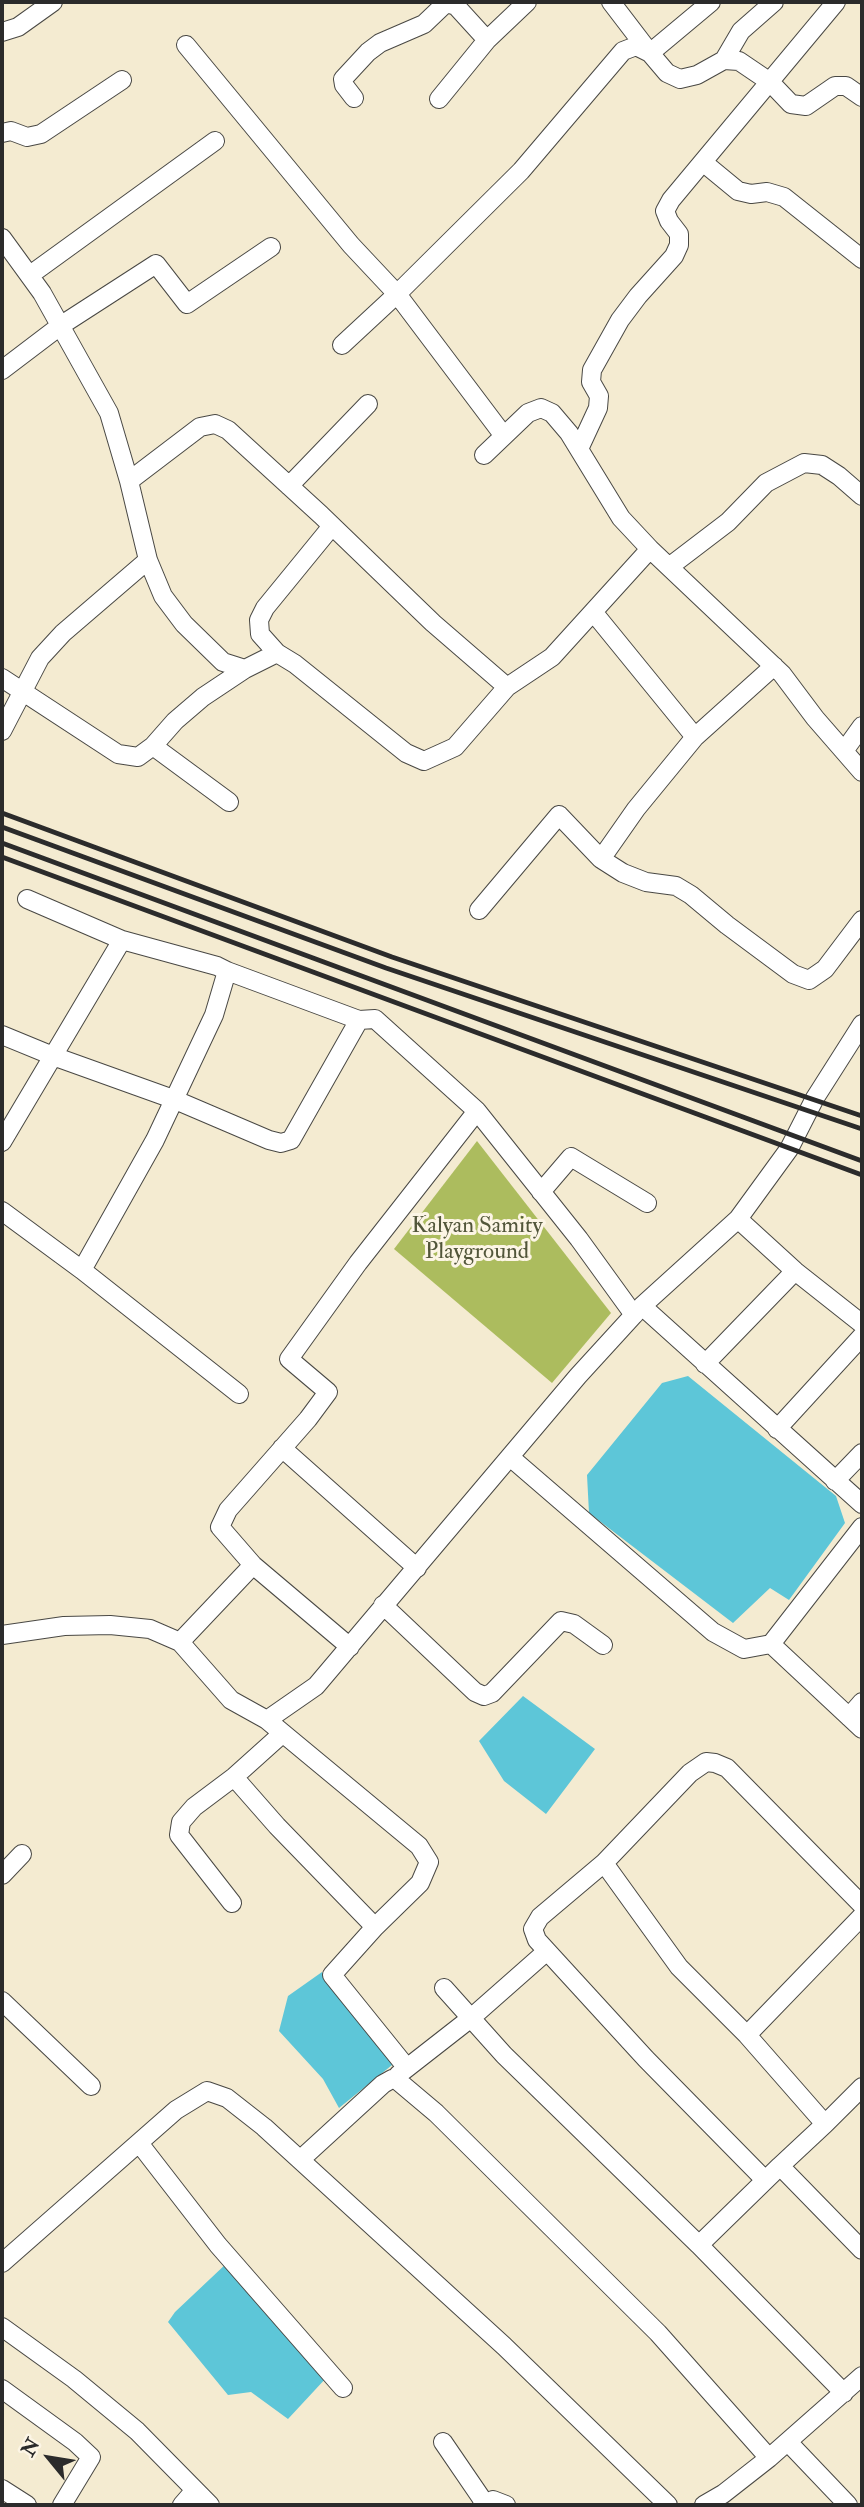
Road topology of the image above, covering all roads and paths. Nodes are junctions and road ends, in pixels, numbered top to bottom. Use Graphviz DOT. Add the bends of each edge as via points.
graph roads {
  1 [pos="53,2"];
  2 [pos="527,2"];
  3 [pos="611,2"];
  4 [pos="710,2"];
  5 [pos="774,2"];
  6 [pos="836,2"];
  7 [pos="2,32"];
  8 [pos="487,40"];
  9 [pos="186,45"];
  10 [pos="650,53"];
  11 [pos="724,60"];
  12 [pos="122,80"];
  13 [pos="770,82"];
  14 [pos="862,97"];
  15 [pos="354,99"];
  16 [pos="439,99"];
  17 [pos="2,133"];
  18 [pos="215,141"];
  19 [pos="704,163"];
  20 [pos="2,238"];
  21 [pos="271,247"];
  22 [pos="862,259"];
  23 [pos="30,275"];
  24 [pos="397,294"];
  25 [pos="60,326"];
  26 [pos="342,345"];
  27 [pos="2,370"];
  28 [pos="368,404"];
  29 [pos="504,436"];
  30 [pos="579,449"];
  31 [pos="484,455"];
  32 [pos="129,481"];
  33 [pos="289,486"];
  34 [pos="862,496"];
  35 [pos="332,526"];
  36 [pos="650,549"];
  37 [pos="148,560"];
  38 [pos="669,567"];
  39 [pos="594,613"];
  40 [pos="277,653"];
  41 [pos="775,666"];
  42 [pos="244,670"];
  43 [pos="2,678"];
  44 [pos="507,687"];
  45 [pos="22,690"];
  46 [pos="862,726"];
  47 [pos="2,731"];
  48 [pos="695,737"];
  49 [pos="153,746"];
  50 [pos="844,751"];
  51 [pos="862,772"];
  52 [pos="229,802"];
  53 [pos="601,859"];
  54 [pos="27,899"];
  55 [pos="479,910"];
  56 [pos="862,920"];
  57 [pos="122,940"];
  58 [pos="227,971"];
  59 [pos="359,1020"];
  60 [pos="862,1024"];
  61 [pos="2,1035"];
  62 [pos="53,1056"];
  63 [pos="173,1100"];
  64 [pos="477,1111"];
  65 [pos="2,1142"];
  66 [pos="541,1192"];
  67 [pos="647,1203"];
  68 [pos="2,1211"];
  69 [pos="738,1219"];
  70 [pos="82,1270"];
  71 [pos="795,1271"];
  72 [pos="638,1311"];
  73 [pos="862,1325"];
  74 [pos="862,1336"];
  75 [pos="705,1364"];
  76 [pos="239,1394"];
  77 [pos="777,1429"];
  78 [pos="282,1448"];
  79 [pos="862,1453"];
  80 [pos="510,1457"];
  81 [pos="835,1481"];
  82 [pos="862,1504"];
  83 [pos="862,1527"];
  84 [pos="253,1565"];
  85 [pos="417,1568"];
  86 [pos="383,1605"];
  87 [pos="2,1635"];
  88 [pos="180,1642"];
  89 [pos="771,1644"];
  90 [pos="603,1645"];
  91 [pos="350,1647"];
  92 [pos="862,1702"];
  93 [pos="267,1720"];
  94 [pos="856,1723"];
  95 [pos="283,1733"];
  96 [pos="234,1777"];
  97 [pos="22,1854"];
  98 [pos="604,1863"];
  99 [pos="2,1875"];
  100 [pos="232,1903"];
  101 [pos="862,1905"];
  102 [pos="862,1916"];
  103 [pos="375,1927"];
  104 [pos="547,1951"];
  105 [pos="444,1988"];
  106 [pos="2,2001"];
  107 [pos="471,2018"];
  108 [pos="747,2035"];
  109 [pos="399,2073"];
  110 [pos="91,2086"];
  111 [pos="859,2097"];
  112 [pos="825,2124"];
  113 [pos="139,2143"];
  114 [pos="300,2160"];
  115 [pos="780,2166"];
  116 [pos="765,2180"];
  117 [pos="699,2245"];
  118 [pos="862,2250"];
  119 [pos="2,2261"];
  120 [pos="2,2327"];
  121 [pos="862,2376"];
  122 [pos="343,2388"];
  123 [pos="2,2389"];
  124 [pos="844,2393"];
  125 [pos="443,2442"];
  126 [pos="788,2442"];
  127 [pos="769,2458"];
  128 [pos="2,2488"];
  129 [pos="195,2490"];
  130 [pos="483,2504"];
  131 [pos="27,2505"];
  132 [pos="62,2505"];
  133 [pos="182,2505"];
  134 [pos="210,2505"];
  135 [pos="506,2505"];
  136 [pos="668,2505"];
  137 [pos="704,2505"];
  138 [pos="848,2505"];
  1 -- 7 [label="street" via="18,27"];
  2 -- 8 [label="street"];
  3 -- 10 [label="street"];
  4 -- 10 [label="street"];
  5 -- 11 [label="street" via="741,31"];
  6 -- 13 [label="street"];
  8 -- 15 [label="street" via="456,6 446,3 424,24 380,43 343,79"];
  8 -- 16 [label="street"];
  9 -- 24 [label="street"];
  10 -- 11 [label="street" via="667,74 680,79"];
  10 -- 24 [label="street" via="636,46 623,51 521,171"];
  11 -- 13 [label="street" via="740,61"];
  12 -- 17 [label="street" via="41,134"];
  13 -- 14 [label="street" via="791,104 806,106 835,86 846,86"];
  13 -- 19 [label="street"];
  18 -- 23 [label="street"];
  19 -- 22 [label="street" via="738,191 784,197"];
  19 -- 30 [label="street" via="665,211 679,234 674,256 626,312 592,370 598,408"];
  20 -- 23 [label="street"];
  21 -- 25 [label="street" via="187,304 156,264"];
  23 -- 25 [label="street"];
  24 -- 26 [label="street"];
  24 -- 29 [label="street"];
  25 -- 27 [label="street"];
  25 -- 32 [label="street" via="109,414"];
  28 -- 33 [label="street"];
  29 -- 30 [label="street" via="541,408 552,413"];
  29 -- 31 [label="street"];
  30 -- 36 [label="street" via="621,518"];
  32 -- 33 [label="street" via="201,426 215,424 228,430"];
  32 -- 37 [label="street"];
  33 -- 35 [label="street"];
  34 -- 38 [label="street" via="822,466 804,463 766,483 728,522"];
  35 -- 40 [label="street" via="259,620 260,634"];
  35 -- 44 [label="street"];
  36 -- 38 [label="street"];
  36 -- 39 [label="street"];
  37 -- 42 [label="street" via="163,596 184,624 223,662"];
  37 -- 45 [label="street" via="63,633 40,658"];
  38 -- 41 [label="street"];
  39 -- 44 [label="street" via="552,657"];
  39 -- 48 [label="street"];
  40 -- 42 [label="street"];
  40 -- 44 [label="street" via="407,753 424,761 455,747"];
  41 -- 48 [label="street"];
  41 -- 50 [label="street"];
  42 -- 49 [label="street" via="203,697"];
  43 -- 45 [label="street"];
  45 -- 47 [label="street"];
  45 -- 49 [label="street" via="118,754 138,757"];
  46 -- 50 [label="street"];
  48 -- 53 [label="street"];
  49 -- 52 [label="street"];
  50 -- 51 [label="street"];
  53 -- 55 [label="street" via="559,815"];
  53 -- 56 [label="street" via="646,882 684,890 793,974 809,980 825,969"];
  54 -- 57 [label="street"];
  57 -- 58 [label="street"];
  57 -- 62 [label="street"];
  58 -- 59 [label="street"];
  58 -- 63 [label="street" via="214,1015"];
  59 -- 63 [label="street" via="291,1140 269,1140"];
  59 -- 64 [label="street" via="375,1019"];
  60 -- 69 [label="street" via="789,1149"];
  61 -- 62 [label="street"];
  62 -- 63 [label="street"];
  62 -- 65 [label="street"];
  63 -- 70 [label="street"];
  64 -- 66 [label="street"];
  64 -- 78 [label="street" via="289,1359 328,1392"];
  66 -- 67 [label="street" via="571,1157"];
  66 -- 72 [label="street"];
  68 -- 70 [label="street"];
  69 -- 71 [label="street"];
  69 -- 72 [label="street"];
  70 -- 76 [label="street"];
  71 -- 73 [label="street"];
  71 -- 75 [label="street"];
  72 -- 75 [label="street"];
  72 -- 80 [label="street"];
  74 -- 77 [label="street"];
  75 -- 77 [label="street"];
  77 -- 81 [label="street"];
  78 -- 84 [label="street" via="228,1510 220,1527"];
  78 -- 85 [label="street"];
  79 -- 81 [label="street"];
  80 -- 85 [label="street"];
  80 -- 89 [label="street" via="713,1632 744,1648"];
  81 -- 82 [label="street"];
  83 -- 89 [label="street"];
  84 -- 88 [label="street"];
  84 -- 91 [label="street"];
  85 -- 86 [label="street"];
  86 -- 90 [label="street" via="484,1696 561,1621 574,1624"];
  86 -- 91 [label="street"];
  87 -- 88 [label="street" via="110,1625 150,1629"];
  88 -- 93 [label="street" via="230,1700"];
  89 -- 94 [label="street"];
  91 -- 93 [label="street" via="316,1686"];
  92 -- 94 [label="street"];
  93 -- 95 [label="street"];
  95 -- 96 [label="street"];
  95 -- 103 [label="street" via="419,1846 429,1862 420,1882"];
  96 -- 100 [label="street" via="194,1807 181,1822 179,1835"];
  96 -- 103 [label="street"];
  97 -- 99 [label="street"];
  98 -- 101 [label="street" via="690,1773 706,1762 715,1763 727,1768"];
  98 -- 104 [label="street" via="540,1917 533,1929"];
  98 -- 108 [label="street" via="679,1967"];
  102 -- 108 [label="street"];
  103 -- 109 [label="street" via="332,1975"];
  104 -- 107 [label="street"];
  104 -- 116 [label="street"];
  105 -- 107 [label="street"];
  106 -- 110 [label="street"];
  107 -- 109 [label="street"];
  107 -- 117 [label="street"];
  108 -- 112 [label="street"];
  109 -- 114 [label="street"];
  109 -- 127 [label="street" via="398,2081 658,2333"];
  111 -- 112 [label="street"];
  112 -- 115 [label="street"];
  113 -- 114 [label="street" via="206,2091 227,2098"];
  113 -- 119 [label="street"];
  113 -- 122 [label="street" via="218,2245"];
  114 -- 136 [label="street" via="523,2364"];
  115 -- 116 [label="street"];
  115 -- 118 [label="street"];
  116 -- 117 [label="street"];
  117 -- 124 [label="street"];
  120 -- 129 [label="street" via="137,2431"];
  121 -- 124 [label="street"];
  123 -- 132 [label="street" via="91,2457"];
  124 -- 126 [label="street"];
  125 -- 130 [label="street"];
  126 -- 127 [label="street"];
  126 -- 138 [label="street"];
  127 -- 137 [label="street"];
  128 -- 131 [label="street"];
  129 -- 133 [label="street"];
  129 -- 134 [label="street"];
  130 -- 135 [label="street" via="493,2500"];
}
